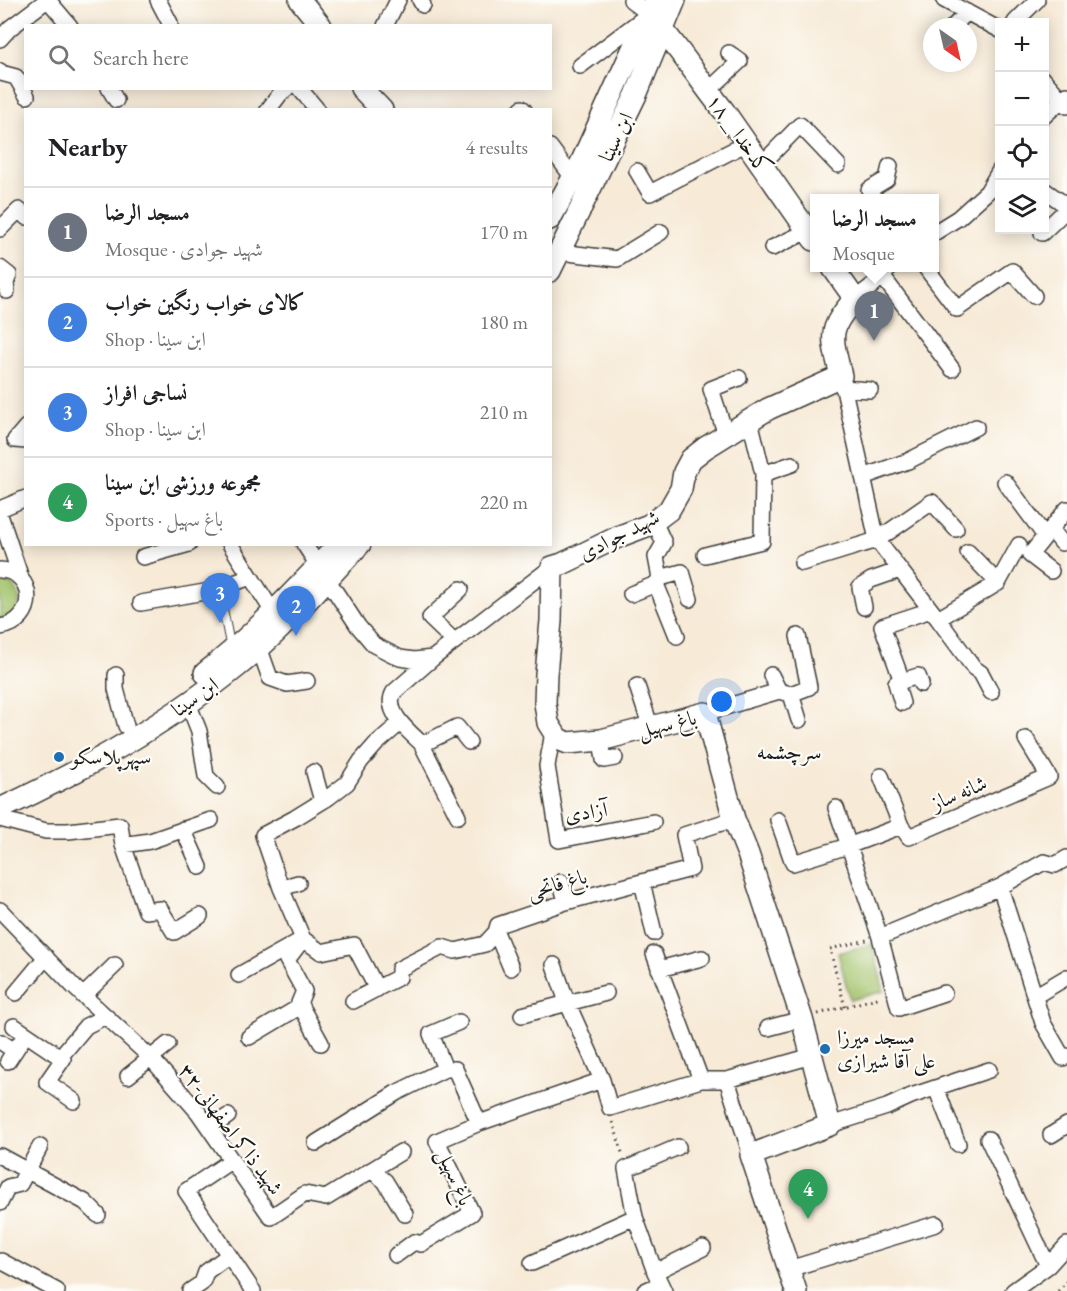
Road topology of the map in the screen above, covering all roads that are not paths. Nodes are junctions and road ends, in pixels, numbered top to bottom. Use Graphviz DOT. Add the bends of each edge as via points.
graph roads {
  1 [pos="47,0"];
  2 [pos="158,0"];
  3 [pos="300,0"];
  4 [pos="398,0"];
  5 [pos="631,0"];
  6 [pos="675,0"];
  7 [pos="944,0"];
  8 [pos="1037,0"];
  9 [pos="967,12"];
  10 [pos="655,14"];
  11 [pos="961,18"];
  12 [pos="1019,18"];
  13 [pos="68,24"];
  14 [pos="170,24"];
  15 [pos="319,24"];
  16 [pos="386,24"];
  17 [pos="995,28"];
  18 [pos="2,34"];
  19 [pos="729,53"];
  20 [pos="580,66"];
  21 [pos="0,71"];
  22 [pos="1049,85"];
  23 [pos="285,90"];
  24 [pos="301,90"];
  25 [pos="363,90"];
  26 [pos="708,91"];
  27 [pos="27,96"];
  28 [pos="1065,100"];
  29 [pos="270,108"];
  30 [pos="316,108"];
  31 [pos="379,108"];
  32 [pos="1049,112"];
  33 [pos="747,143"];
  34 [pos="552,150"];
  35 [pos="762,164"];
  36 [pos="838,165"];
  37 [pos="890,166"];
  38 [pos="638,171"];
  39 [pos="995,177"];
  40 [pos="573,178"];
  41 [pos="872,194"];
  42 [pos="1049,194"];
  43 [pos="1067,208"];
  44 [pos="22,214"];
  45 [pos="552,215"];
  46 [pos="1049,225"];
  47 [pos="0,230"];
  48 [pos="939,230"];
  49 [pos="661,232"];
  50 [pos="810,234"];
  51 [pos="810,235"];
  52 [pos="772,248"];
  53 [pos="560,252"];
  54 [pos="552,267"];
  55 [pos="0,268"];
  56 [pos="836,272"];
  57 [pos="886,272"];
  58 [pos="930,272"];
  59 [pos="7,291"];
  60 [pos="1034,296"];
  61 [pos="855,299"];
  62 [pos="952,369"];
  63 [pos="740,378"];
  64 [pos="842,382"];
  65 [pos="870,390"];
  66 [pos="750,420"];
  67 [pos="976,427"];
  68 [pos="24,430"];
  69 [pos="726,435"];
  70 [pos="24,441"];
  71 [pos="792,464"];
  72 [pos="763,474"];
  73 [pos="863,477"];
  74 [pos="1005,482"];
  75 [pos="24,499"];
  76 [pos="0,509"];
  77 [pos="1067,509"];
  78 [pos="0,515"];
  79 [pos="654,521"];
  80 [pos="956,529"];
  81 [pos="1048,533"];
  82 [pos="877,540"];
  83 [pos="1062,543"];
  84 [pos="1019,545"];
  85 [pos="182,546"];
  86 [pos="231,546"];
  87 [pos="305,546"];
  88 [pos="338,546"];
  89 [pos="357,546"];
  90 [pos="968,552"];
  91 [pos="705,555"];
  92 [pos="143,557"];
  93 [pos="802,563"];
  94 [pos="552,567"];
  95 [pos="0,570"];
  96 [pos="900,570"];
  97 [pos="1051,571"];
  98 [pos="323,572"];
  99 [pos="250,577"];
  100 [pos="21,578"];
  101 [pos="658,581"];
  102 [pos="998,584"];
  103 [pos="219,589"];
  104 [pos="461,589"];
  105 [pos="632,594"];
  106 [pos="690,599"];
  107 [pos="141,603"];
  108 [pos="864,607"];
  109 [pos="273,612"];
  110 [pos="935,614"];
  111 [pos="0,627"];
  112 [pos="677,636"];
  113 [pos="798,636"];
  114 [pos="454,641"];
  115 [pos="259,647"];
  116 [pos="232,652"];
  117 [pos="433,658"];
  118 [pos="116,675"];
  119 [pos="771,675"];
  120 [pos="307,681"];
  121 [pos="902,681"];
  122 [pos="921,684"];
  123 [pos="637,686"];
  124 [pos="991,692"];
  125 [pos="785,693"];
  126 [pos="188,703"];
  127 [pos="902,703"];
  128 [pos="705,713"];
  129 [pos="799,720"];
  130 [pos="400,723"];
  131 [pos="126,726"];
  132 [pos="651,728"];
  133 [pos="553,732"];
  134 [pos="1026,739"];
  135 [pos="601,740"];
  136 [pos="469,742"];
  137 [pos="421,743"];
  138 [pos="615,758"];
  139 [pos="314,772"];
  140 [pos="882,776"];
  141 [pos="217,787"];
  142 [pos="0,793"];
  143 [pos="322,801"];
  144 [pos="836,808"];
  145 [pos="0,809"];
  146 [pos="459,816"];
  147 [pos="0,819"];
  148 [pos="734,819"];
  149 [pos="211,820"];
  150 [pos="778,820"];
  151 [pos="653,822"];
  152 [pos="901,826"];
  153 [pos="183,829"];
  154 [pos="123,845"];
  155 [pos="848,846"];
  156 [pos="1067,858"];
  157 [pos="200,867"];
  158 [pos="561,882"];
  159 [pos="642,882"];
  160 [pos="298,883"];
  161 [pos="1000,886"];
  162 [pos="281,888"];
  163 [pos="566,902"];
  164 [pos="0,910"];
  165 [pos="201,916"];
  166 [pos="496,932"];
  167 [pos="654,933"];
  168 [pos="880,937"];
  169 [pos="303,939"];
  170 [pos="46,957"];
  171 [pos="702,958"];
  172 [pos="115,965"];
  173 [pos="554,965"];
  174 [pos="511,968"];
  175 [pos="239,975"];
  176 [pos="1067,977"];
  177 [pos="376,989"];
  178 [pos="16,993"];
  179 [pos="606,993"];
  180 [pos="944,993"];
  181 [pos="83,996"];
  182 [pos="1035,996"];
  183 [pos="353,1001"];
  184 [pos="567,1002"];
  185 [pos="300,1006"];
  186 [pos="522,1015"];
  187 [pos="106,1016"];
  188 [pos="802,1019"];
  189 [pos="459,1022"];
  190 [pos="768,1028"];
  191 [pos="249,1037"];
  192 [pos="1,1042"];
  193 [pos="168,1044"];
  194 [pos="321,1044"];
  195 [pos="812,1056"];
  196 [pos="1067,1056"];
  197 [pos="60,1057"];
  198 [pos="150,1057"];
  199 [pos="445,1069"];
  200 [pos="989,1070"];
  201 [pos="128,1076"];
  202 [pos="602,1080"];
  203 [pos="701,1080"];
  204 [pos="727,1080"];
  205 [pos="936,1088"];
  206 [pos="74,1101"];
  207 [pos="228,1116"];
  208 [pos="479,1123"];
  209 [pos="830,1125"];
  210 [pos="1067,1125"];
  211 [pos="210,1128"];
  212 [pos="1051,1135"];
  213 [pos="988,1139"];
  214 [pos="316,1143"];
  215 [pos="958,1144"];
  216 [pos="40,1147"];
  217 [pos="678,1147"];
  218 [pos="401,1152"];
  219 [pos="751,1155"];
  220 [pos="0,1156"];
  221 [pos="231,1160"];
  222 [pos="371,1170"];
  223 [pos="27,1171"];
  224 [pos="0,1203"];
  225 [pos="405,1214"];
  226 [pos="98,1215"];
  227 [pos="635,1216"];
  228 [pos="936,1224"];
  229 [pos="1067,1245"];
  230 [pos="703,1248"];
  231 [pos="229,1255"];
  232 [pos="396,1255"];
  233 [pos="0,1263"];
  234 [pos="532,1263"];
  235 [pos="1048,1266"];
  236 [pos="789,1269"];
  237 [pos="660,1282"];
  238 [pos="57,1291"];
  239 [pos="190,1291"];
  240 [pos="253,1291"];
  241 [pos="645,1291"];
  242 [pos="796,1291"];
  243 [pos="1013,1291"];
  1 -- 13 [label="street"];
  1 -- 18 [label="street"];
  2 -- 14 [label="street"];
  3 -- 15 [label="street"];
  4 -- 16 [label="street"];
  5 -- 10 [label="street"];
  6 -- 10 [label="street, ابن سینا"];
  7 -- 9 [label="street"];
  8 -- 12 [label="street"];
  9 -- 11 [label="street"];
  9 -- 17 [label="street"];
  10 -- 20 [label="street"];
  10 -- 26 [label="street, ۱۸ _ کدخدا"];
  10 -- 40 [label="street, ابن سینا"];
  10 -- 53 [label="street, ابن سینا" via="636,95"];
  19 -- 26 [label="street" via="740,61"];
  21 -- 27 [label="street" via="16,77"];
  22 -- 28 [label="street"];
  23 -- 29 [label="street"];
  24 -- 30 [label="street"];
  25 -- 31 [label="street"];
  26 -- 33 [label="street, ۱۸ _ کدخدا"];
  28 -- 32 [label="street"];
  33 -- 35 [label="street, ۱۸ _ کدخدا"];
  33 -- 38 [label="street" via="650,193"];
  34 -- 40 [label="street"];
  35 -- 36 [label="street" via="800,125"];
  35 -- 50 [label="street, ۱۸ _ کدخدا"];
  37 -- 41 [label="street" via="887,179 869,190"];
  39 -- 48 [label="street" via="987,192"];
  40 -- 45 [label="street, ابن سینا"];
  42 -- 43 [label="street"];
  43 -- 46 [label="street"];
  44 -- 47 [label="street"];
  49 -- 53 [label="street" via="617,259"];
  51 -- 52 [label="street"];
  53 -- 54 [label="street, ابن سینا"];
  55 -- 59 [label="street" via="9,274"];
  56 -- 61 [label="street"];
  57 -- 61 [label="street"];
  57 -- 62 [label="street"];
  58 -- 60 [label="street" via="957,309 1012,271"];
  61 -- 64 [label="street" via="834,327 833,342"];
  63 -- 69 [label="street" via="711,389"];
  64 -- 65 [label="street"];
  64 -- 66 [label="street, شهید جوادی" via="768,409"];
  64 -- 73 [label="street"];
  66 -- 69 [label="street, شهید جوادی"];
  66 -- 72 [label="street"];
  67 -- 73 [label="street" via="908,461"];
  68 -- 70 [label="street" via="15,440"];
  69 -- 79 [label="street, شهید جوادی" via="691,459 669,510"];
  71 -- 72 [label="street"];
  72 -- 91 [label="street" via="762,541"];
  73 -- 82 [label="street"];
  74 -- 81 [label="street"];
  75 -- 76 [label="street"];
  77 -- 81 [label="street"];
  78 -- 100 [label="street"];
  79 -- 94 [label="street, شهید جوادی"];
  79 -- 101 [label="street" via="664,543 656,557"];
  80 -- 82 [label="street" via="932,502"];
  81 -- 83 [label="street"];
  81 -- 97 [label="street" via="1030,555"];
  82 -- 93 [label="street"];
  82 -- 96 [label="street"];
  84 -- 102 [label="street"];
  85 -- 92 [label="street"];
  86 -- 99 [label="street"];
  87 -- 98 [label="street"];
  88 -- 98 [label="street, ابن سینا"];
  89 -- 98 [label="street, ابن سینا"];
  90 -- 102 [label="street"];
  94 -- 114 [label="street, شهید جوادی"];
  94 -- 133 [label="street" via="544,703"];
  95 -- 100 [label="street"];
  96 -- 108 [label="street" via="860,587"];
  96 -- 110 [label="street"];
  98 -- 109 [label="street, ابن سینا"];
  98 -- 115 [label="street, ابن سینا" via="303,606"];
  98 -- 117 [label="street" via="374,645 399,658"];
  99 -- 103 [label="street"];
  99 -- 109 [label="street"];
  100 -- 111 [label="street" via="28,604 19,620"];
  101 -- 105 [label="street"];
  101 -- 106 [label="street" via="682,572"];
  101 -- 112 [label="street"];
  102 -- 110 [label="street"];
  103 -- 107 [label="street"];
  103 -- 116 [label="lane"];
  104 -- 114 [label="street" via="430,618"];
  109 -- 116 [label="street, ابن سینا"];
  110 -- 121 [label="street" via="882,626"];
  110 -- 124 [label="street"];
  113 -- 125 [label="street" via="809,687"];
  114 -- 117 [label="street, شهید جوادی"];
  115 -- 120 [label="street" via="270,678 287,684"];
  115 -- 126 [label="street, ابن سینا"];
  116 -- 131 [label="street, ابن سینا" via="177,695"];
  117 -- 130 [label="street, شهید جوادی" via="394,692 391,702"];
  118 -- 131 [label="street"];
  119 -- 125 [label="street"];
  121 -- 122 [label="street" via="918,676"];
  121 -- 127 [label="street" via="896,683"];
  123 -- 132 [label="street"];
  125 -- 128 [label="street"];
  125 -- 129 [label="street"];
  126 -- 141 [label="street" via="199,732 206,776"];
  126 -- 145 [label="street, ابن سینا" via="108,753"];
  128 -- 132 [label="street, باغ سهیل"];
  128 -- 148 [label="street, باغ سهیل"];
  130 -- 137 [label="street"];
  130 -- 143 [label="street" via="376,744 347,783"];
  131 -- 142 [label="street, ابن سینا"];
  132 -- 135 [label="street, باغ سهیل"];
  133 -- 135 [label="street, باغ سهیل" via="568,743"];
  133 -- 151 [label="street, آزادی" via="547,766 559,840"];
  134 -- 152 [label="street, شانه ساز" via="1048,777 909,837"];
  135 -- 138 [label="street" via="604,760"];
  136 -- 137 [label="street" via="457,727"];
  137 -- 146 [label="street"];
  139 -- 143 [label="street"];
  140 -- 152 [label="street"];
  143 -- 162 [label="street" via="263,835"];
  144 -- 155 [label="street"];
  147 -- 154 [label="street" via="46,831 120,825"];
  148 -- 159 [label="street, باغ فاتحی" via="684,835 691,869"];
  148 -- 188 [label="street, باغ سهیل"];
  149 -- 153 [label="street"];
  150 -- 155 [label="street" via="793,863"];
  152 -- 155 [label="street"];
  153 -- 154 [label="street" via="150,841"];
  153 -- 157 [label="street"];
  154 -- 165 [label="street" via="146,911 160,909 174,932"];
  155 -- 168 [label="street"];
  156 -- 161 [label="street" via="1055,866 1044,862"];
  158 -- 163 [label="street"];
  159 -- 163 [label="street, باغ فاتحی"];
  159 -- 167 [label="street"];
  160 -- 162 [label="street"];
  161 -- 168 [label="street"];
  161 -- 182 [label="street"];
  162 -- 169 [label="street"];
  163 -- 166 [label="street, باغ فاتحی" via="498,925"];
  164 -- 170 [label="street, ۳۲-شهید ذاکر اصفهانی"];
  166 -- 174 [label="street"];
  166 -- 177 [label="street, باغ فاتحی" via="485,944 455,951 442,947 399,969 399,977"];
  168 -- 180 [label="street" via="899,1008"];
  169 -- 175 [label="street"];
  169 -- 177 [label="street" via="321,952 354,945"];
  169 -- 185 [label="street" via="287,960 304,991"];
  170 -- 178 [label="street"];
  170 -- 181 [label="street, ۳۲-شهید ذاکر اصفهانی"];
  171 -- 203 [label="street" via="656,961"];
  172 -- 181 [label="street"];
  173 -- 184 [label="street"];
  176 -- 182 [label="street"];
  177 -- 183 [label="street, باغ فاتحی"];
  179 -- 184 [label="street"];
  181 -- 187 [label="street, ۳۲-شهید ذاکر اصفهانی"];
  182 -- 196 [label="street" via="1043,1023 1063,1058"];
  184 -- 186 [label="street"];
  184 -- 202 [label="street"];
  185 -- 191 [label="street"];
  185 -- 194 [label="street"];
  187 -- 197 [label="street" via="86,1026"];
  187 -- 198 [label="street, ۳۲-شهید ذاکر اصفهانی"];
  188 -- 190 [label="street"];
  188 -- 195 [label="street, باغ سهیل"];
  189 -- 199 [label="street" via="431,1034"];
  192 -- 197 [label="street" via="11,1056 20,1030"];
  193 -- 198 [label="street"];
  195 -- 204 [label="street"];
  195 -- 209 [label="street, باغ سهیل"];
  197 -- 206 [label="street" via="63,1059 47,1082"];
  198 -- 201 [label="street"];
  198 -- 211 [label="street, ۳۲-شهید ذاکر اصفهانی"];
  199 -- 208 [label="street" via="455,1070"];
  199 -- 214 [label="street" via="396,1093"];
  200 -- 205 [label="street"];
  202 -- 203 [label="street" via="610,1108"];
  202 -- 208 [label="street, باغ سهیل"];
  203 -- 204 [label="street"];
  204 -- 219 [label="street"];
  205 -- 209 [label="street"];
  205 -- 215 [label="street"];
  207 -- 211 [label="street"];
  208 -- 232 [label="street, باغ سهیل" via="437,1141 472,1213"];
  209 -- 219 [label="street"];
  210 -- 212 [label="street"];
  211 -- 221 [label="street, ۳۲-شهید ذاکر اصفهانی"];
  213 -- 235 [label="street"];
  216 -- 223 [label="street"];
  217 -- 227 [label="street" via="626,1169"];
  218 -- 222 [label="street, ۳۲-شهید ذاکر اصفهانی"];
  219 -- 236 [label="street"];
  220 -- 223 [label="street"];
  221 -- 222 [label="street, ۳۲-شهید ذاکر اصفهانی" via="271,1217 305,1194 326,1198"];
  221 -- 231 [label="street" via="186,1191"];
  222 -- 225 [label="street" via="385,1181"];
  223 -- 224 [label="street" via="20,1184 8,1187"];
  223 -- 226 [label="street" via="85,1202"];
  227 -- 234 [label="street"];
  227 -- 237 [label="street"];
  228 -- 236 [label="street"];
  229 -- 235 [label="street"];
  230 -- 237 [label="street"];
  231 -- 239 [label="street" via="206,1272 202,1282"];
  231 -- 240 [label="street"];
  233 -- 238 [label="street"];
  235 -- 243 [label="street"];
  236 -- 242 [label="street"];
  237 -- 241 [label="street"];
}
